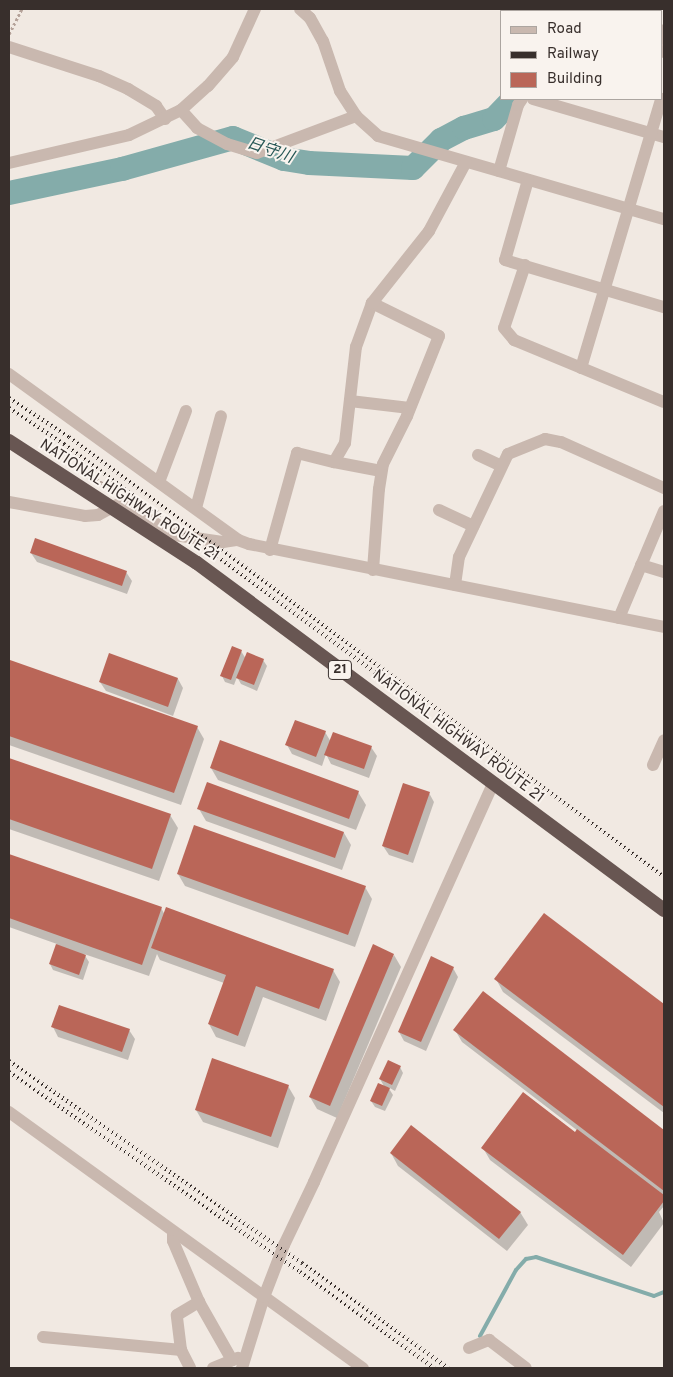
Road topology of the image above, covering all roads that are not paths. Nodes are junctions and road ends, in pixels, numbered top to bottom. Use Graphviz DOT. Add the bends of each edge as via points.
graph roads {
  1 [pos="255,9"];
  2 [pos="300,9"];
  3 [pos="9,47"];
  4 [pos="521,100"];
  5 [pos="540,100"];
  6 [pos="660,100"];
  7 [pos="570,104"];
  8 [pos="180,110"];
  9 [pos="356,116"];
  10 [pos="165,119"];
  11 [pos="651,133"];
  12 [pos="664,137"];
  13 [pos="466,162"];
  14 [pos="9,163"];
  15 [pos="499,171"];
  16 [pos="528,180"];
  17 [pos="628,209"];
  18 [pos="664,219"];
  19 [pos="525,265"];
  20 [pos="604,289"];
  21 [pos="372,303"];
  22 [pos="664,307"];
  23 [pos="581,368"];
  24 [pos="9,374"];
  25 [pos="350,401"];
  26 [pos="664,402"];
  27 [pos="410,408"];
  28 [pos="186,410"];
  29 [pos="221,416"];
  30 [pos="9,441"];
  31 [pos="478,455"];
  32 [pos="334,462"];
  33 [pos="502,466"];
  34 [pos="382,471"];
  35 [pos="159,482"];
  36 [pos="664,488"];
  37 [pos="9,502"];
  38 [pos="111,508"];
  39 [pos="196,508"];
  40 [pos="439,510"];
  41 [pos="664,511"];
  42 [pos="474,526"];
  43 [pos="238,540"];
  44 [pos="270,550"];
  45 [pos="641,565"];
  46 [pos="373,570"];
  47 [pos="664,572"];
  48 [pos="455,585"];
  49 [pos="619,618"];
  50 [pos="664,627"];
  51 [pos="664,740"];
  52 [pos="653,765"];
  53 [pos="493,783"];
  54 [pos="664,910"];
  55 [pos="9,1112"];
  56 [pos="173,1232"];
  57 [pos="264,1297"];
  58 [pos="199,1302"];
  59 [pos="43,1337"];
  60 [pos="470,1348"];
  61 [pos="181,1350"];
  62 [pos="239,1362"];
  63 [pos="190,1368"];
  64 [pos="213,1368"];
  65 [pos="364,1368"];
  66 [pos="526,1368"];
  1 -- 8 [label="street" via="233,57 208,86"];
  2 -- 9 [label="street" via="315,26 340,91"];
  3 -- 10 [label="street" via="99,76 128,89 156,106"];
  4 -- 15 [label="street"];
  5 -- 7 [label="street"];
  6 -- 11 [label="street"];
  7 -- 11 [label="street"];
  8 -- 9 [label="street" via="197,128 227,144 258,153"];
  8 -- 10 [label="street"];
  9 -- 13 [label="street" via="378,136"];
  10 -- 14 [label="street" via="130,134"];
  11 -- 12 [label="street"];
  11 -- 17 [label="street"];
  13 -- 15 [label="street"];
  13 -- 21 [label="street" via="429,231"];
  15 -- 16 [label="street"];
  16 -- 17 [label="street"];
  16 -- 19 [label="street" via="505,260"];
  17 -- 18 [label="street"];
  17 -- 20 [label="street"];
  19 -- 20 [label="street"];
  19 -- 23 [label="street" via="504,328 514,340"];
  20 -- 22 [label="street"];
  20 -- 23 [label="street"];
  21 -- 25 [label="street" via="356,347"];
  21 -- 27 [label="street" via="439,336"];
  23 -- 26 [label="street"];
  24 -- 35 [label="street"];
  25 -- 27 [label="street"];
  25 -- 32 [label="street" via="345,443"];
  27 -- 34 [label="street"];
  28 -- 35 [label="street"];
  29 -- 39 [label="street"];
  30 -- 38 [label="highway, NATIONAL HIGHWAY ROUTE 21 / 21"];
  31 -- 33 [label="street"];
  32 -- 34 [label="street"];
  32 -- 44 [label="street" via="297,453"];
  33 -- 36 [label="street" via="508,454 545,439 561,442"];
  33 -- 42 [label="street"];
  34 -- 46 [label="street"];
  35 -- 39 [label="street"];
  37 -- 38 [label="street" via="84,516 98,515"];
  38 -- 43 [label="street" via="118,504 128,506 174,534 223,542"];
  38 -- 53 [label="highway, NATIONAL HIGHWAY ROUTE 21 / 21" via="197,563"];
  39 -- 43 [label="street"];
  40 -- 42 [label="street"];
  41 -- 45 [label="street"];
  42 -- 48 [label="street" via="459,557"];
  43 -- 44 [label="street"];
  44 -- 46 [label="street"];
  45 -- 47 [label="street"];
  45 -- 49 [label="street"];
  46 -- 48 [label="street"];
  48 -- 49 [label="street"];
  49 -- 50 [label="street"];
  51 -- 52 [label="street"];
  53 -- 54 [label="highway, NATIONAL HIGHWAY ROUTE 21 / 21"];
  53 -- 57 [label="street" via="284,1245"];
  55 -- 56 [label="street"];
  56 -- 57 [label="street"];
  56 -- 58 [label="street" via="173,1241"];
  57 -- 62 [label="street"];
  57 -- 65 [label="street"];
  58 -- 61 [label="street" via="177,1315"];
  58 -- 62 [label="street"];
  59 -- 61 [label="street"];
  60 -- 66 [label="street" via="489,1340"];
  61 -- 63 [label="street"];
  62 -- 64 [label="street"];
}
